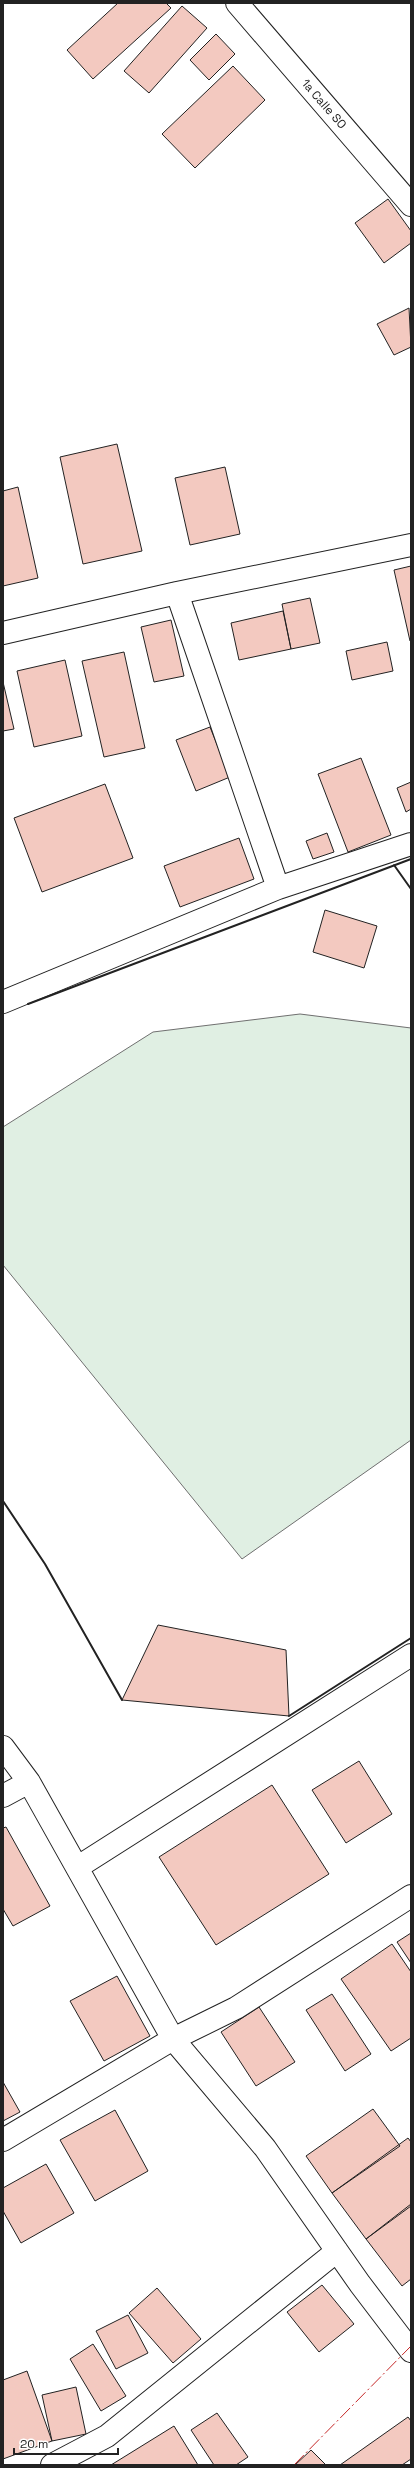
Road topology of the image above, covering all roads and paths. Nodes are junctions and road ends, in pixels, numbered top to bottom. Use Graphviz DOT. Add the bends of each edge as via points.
graph roads {
  1 [pos="237,3"];
  2 [pos="411,205"];
  3 [pos="411,545"];
  4 [pos="176,593"];
  5 [pos="3,633"];
  6 [pos="411,844"];
  7 [pos="278,888"];
  8 [pos="3,1002"];
  9 [pos="411,1655"];
  10 [pos="3,1747"];
  11 [pos="29,1782"];
  12 [pos="3,1796"];
  13 [pos="78,1867"];
  14 [pos="411,1896"];
  15 [pos="174,2039"];
  16 [pos="3,2140"];
  17 [pos="337,2251"];
  18 [pos="411,2351"];
  19 [pos="52,2465"];
  1 -- 2 [label="street, 1a Calle SO"];
  3 -- 4 [label="street"];
  4 -- 5 [label="street"];
  4 -- 7 [label="street"];
  6 -- 7 [label="street"];
  7 -- 8 [label="street"];
  9 -- 13 [label="street"];
  10 -- 11 [label="street"];
  11 -- 12 [label="street"];
  11 -- 13 [label="street"];
  13 -- 15 [label="street"];
  14 -- 15 [label="street" via="236,2008"];
  15 -- 16 [label="street"];
  15 -- 17 [label="street" via="266,2148"];
  17 -- 18 [label="street"];
  17 -- 19 [label="street" via="107,2436"];
}
